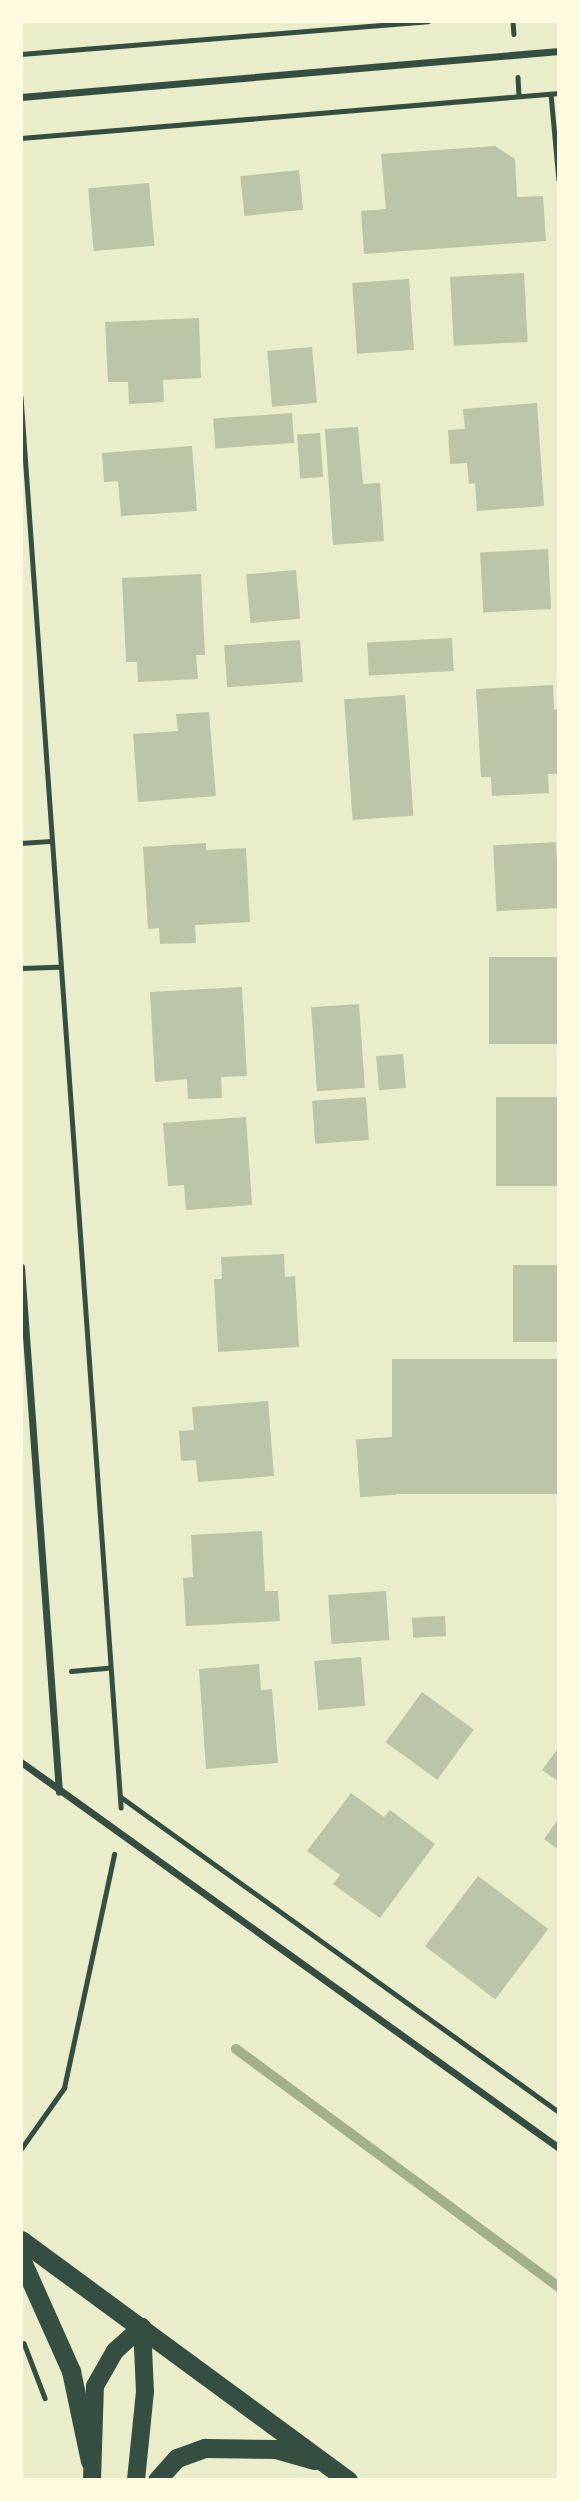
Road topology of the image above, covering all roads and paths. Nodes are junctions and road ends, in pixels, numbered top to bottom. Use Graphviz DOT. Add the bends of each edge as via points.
graph roads {
  1 [pos="428,21"];
  2 [pos="559,51"];
  3 [pos="21,54"];
  4 [pos="551,93"];
  5 [pos="559,93"];
  6 [pos="21,97"];
  7 [pos="21,138"];
  8 [pos="559,180"];
  9 [pos="21,397"];
  10 [pos="51,841"];
  11 [pos="21,843"];
  12 [pos="58,967"];
  13 [pos="21,968"];
  14 [pos="21,1267"];
  15 [pos="21,1762"];
  16 [pos="59,1792"];
  17 [pos="120,1797"];
  18 [pos="118,1834"];
  19 [pos="559,2112"];
  20 [pos="559,2148"];
  21 [pos="21,2149"];
  22 [pos="21,2240"];
  23 [pos="21,2259"];
  24 [pos="142,2327"];
  25 [pos="325,2463"];
  26 [pos="91,2470"];
  27 [pos="136,2480"];
  28 [pos="157,2480"];
  29 [pos="348,2480"];
  1 -- 3 [label="path"];
  2 -- 6 [label="street"];
  4 -- 5 [label="path"];
  4 -- 7 [label="path"];
  4 -- 8 [label="path"];
  9 -- 10 [label="path"];
  10 -- 11 [label="path"];
  10 -- 12 [label="path"];
  12 -- 13 [label="path"];
  12 -- 17 [label="path"];
  14 -- 16 [label="street"];
  15 -- 16 [label="street"];
  16 -- 18 [label="street"];
  17 -- 18 [label="path"];
  17 -- 19 [label="path"];
  18 -- 20 [label="street"];
  18 -- 21 [label="path" via="64,2088"];
  22 -- 24 [label="highway"];
  23 -- 26 [label="highway" via="71,2371"];
  24 -- 25 [label="highway"];
  24 -- 26 [label="main road" via="114,2351 94,2386"];
  24 -- 27 [label="main road" via="145,2392"];
  25 -- 28 [label="highway" via="276,2449 205,2448 177,2458"];
  25 -- 29 [label="highway"];
}
